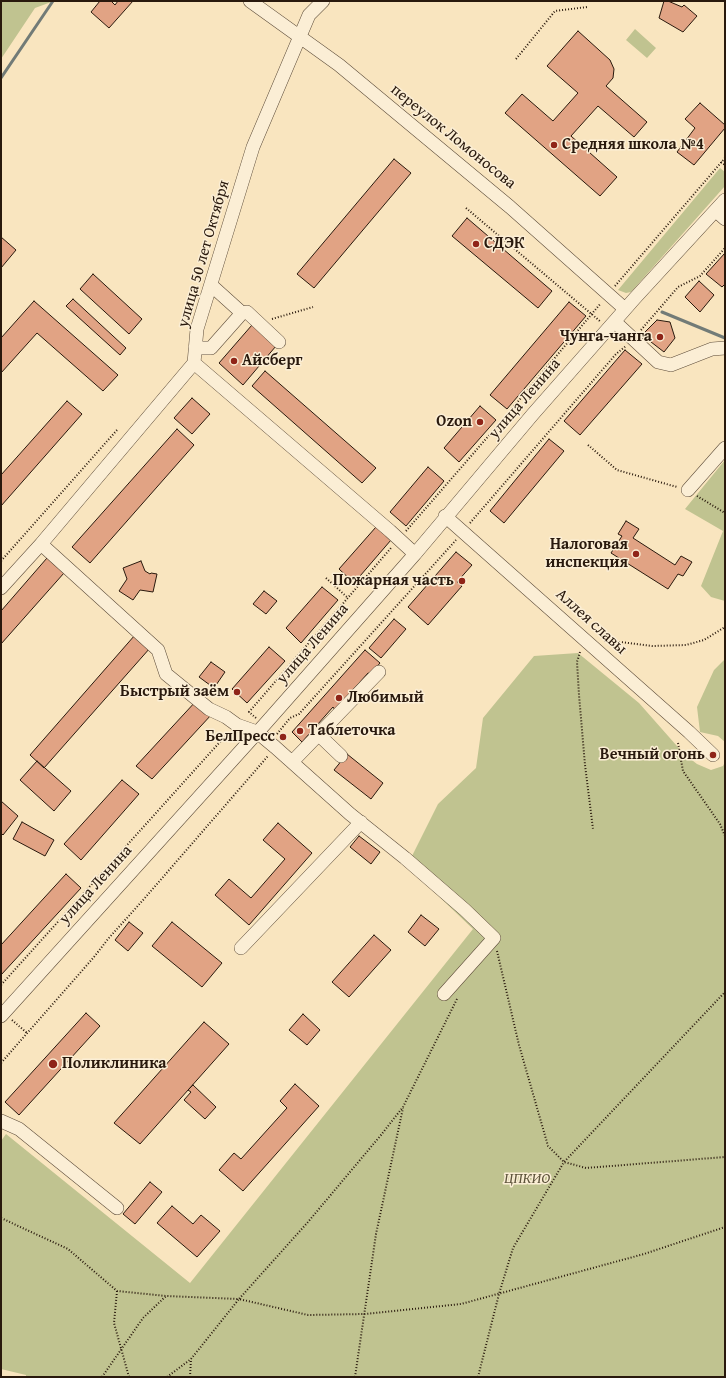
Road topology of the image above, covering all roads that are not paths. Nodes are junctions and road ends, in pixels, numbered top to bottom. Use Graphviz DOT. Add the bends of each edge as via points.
graph roads {
  1 [pos="250,1"];
  2 [pos="324,1"];
  3 [pos="300,38"];
  4 [pos="725,200"];
  5 [pos="720,215"];
  6 [pos="211,285"];
  7 [pos="625,309"];
  8 [pos="242,313"];
  9 [pos="612,325"];
  10 [pos="279,342"];
  11 [pos="195,348"];
  12 [pos="725,348"];
  13 [pos="194,363"];
  14 [pos="725,448"];
  15 [pos="688,490"];
  16 [pos="445,516"];
  17 [pos="41,544"];
  18 [pos="415,554"];
  19 [pos="1,588"];
  20 [pos="379,672"];
  21 [pos="261,728"];
  22 [pos="319,734"];
  23 [pos="713,755"];
  24 [pos="341,756"];
  25 [pos="292,762"];
  26 [pos="361,822"];
  27 [pos="241,948"];
  28 [pos="444,994"];
  29 [pos="2,1014"];
  30 [pos="1,1121"];
  31 [pos="117,1208"];
  1 -- 3 [label="street, переулок Ломоносова"];
  2 -- 3 [label="street, улица 50 лет Октября" via="309,15"];
  3 -- 6 [label="street, улица 50 лет Октября" via="253,147"];
  3 -- 7 [label="street, переулок Ломоносова" via="339,66 510,207"];
  4 -- 5 [label="street, улица Ленина"];
  5 -- 7 [label="street, улица Ленина"];
  6 -- 8 [label="street"];
  6 -- 11 [label="street, улица 50 лет Октября" via="197,329"];
  7 -- 9 [label="street, улица Ленина"];
  8 -- 10 [label="street" via="247,312"];
  8 -- 11 [label="street" via="211,348"];
  9 -- 12 [label="street" via="658,362 671,365 712,349"];
  9 -- 16 [label="street, улица Ленина"];
  11 -- 13 [label="street, улица 50 лет Октября"];
  13 -- 17 [label="street"];
  13 -- 18 [label="street"];
  14 -- 15 [label="street"];
  16 -- 18 [label="street, улица Ленина"];
  16 -- 23 [label="street, Аллея славы"];
  17 -- 19 [label="street"];
  17 -- 21 [label="street" via="158,650 166,674 209,709 237,725"];
  18 -- 21 [label="street, улица Ленина"];
  20 -- 22 [label="street"];
  21 -- 25 [label="street" via="275,747"];
  21 -- 29 [label="street, улица Ленина"];
  22 -- 24 [label="street"];
  22 -- 25 [label="street"];
  25 -- 26 [label="street"];
  26 -- 27 [label="street"];
  26 -- 28 [label="street" via="417,868 494,938"];
  30 -- 31 [label="street" via="18,1129"];
}
